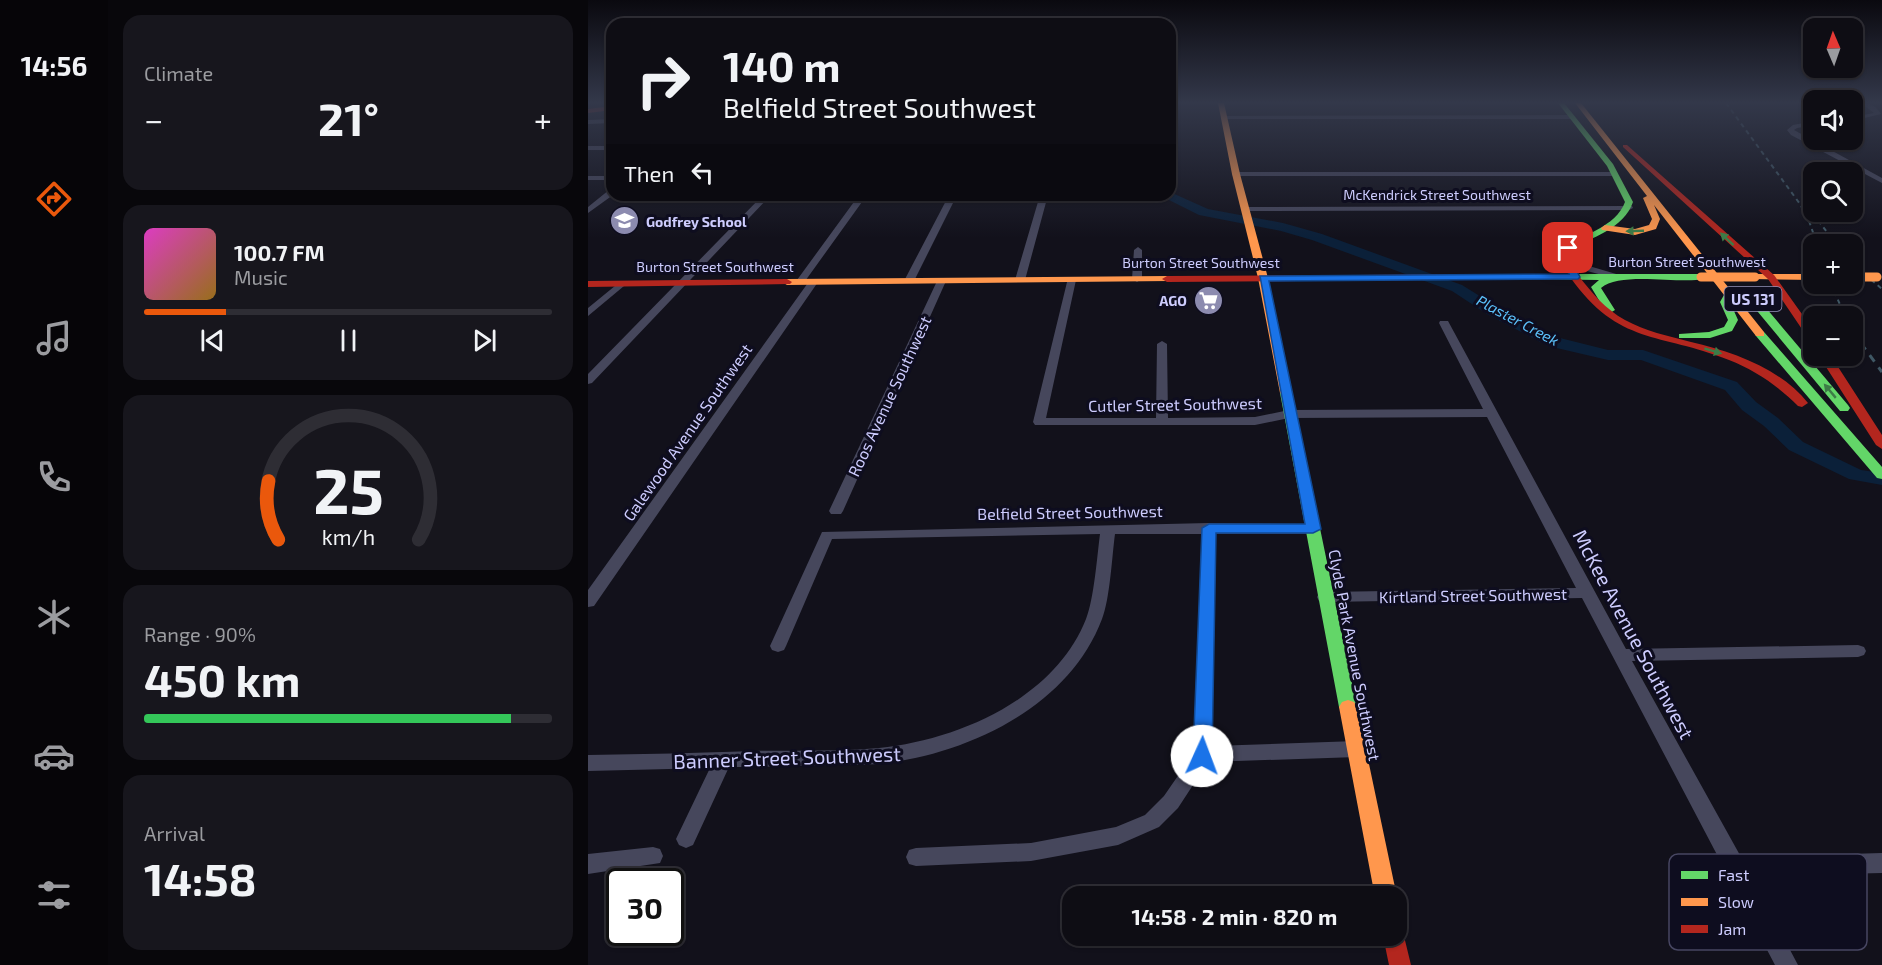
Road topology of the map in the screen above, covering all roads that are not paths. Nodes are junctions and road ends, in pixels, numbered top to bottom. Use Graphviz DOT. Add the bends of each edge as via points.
graph roads {
  1 [pos="1230,148"];
  2 [pos="1594,148"];
  3 [pos="1614,148"];
  4 [pos="1627,148"];
  5 [pos="1627,148"];
  6 [pos="1823,150"];
  7 [pos="1838,150"];
  8 [pos="1882,173"];
  9 [pos="1236,174"];
  10 [pos="1613,174"];
  11 [pos="588,178"];
  12 [pos="606,178"];
  13 [pos="1638,179"];
  14 [pos="1882,181"];
  15 [pos="606,197"];
  16 [pos="761,201"];
  17 [pos="859,201"];
  18 [pos="950,201"];
  19 [pos="1042,201"];
  20 [pos="1629,207"];
  21 [pos="588,211"];
  22 [pos="1246,215"];
  23 [pos="1605,228"];
  24 [pos="1705,242"];
  25 [pos="1138,250"];
  26 [pos="1565,256"];
  27 [pos="1719,259"];
  28 [pos="1575,277"];
  29 [pos="1620,277"];
  30 [pos="1771,277"];
  31 [pos="1803,277"];
  32 [pos="1863,277"];
  33 [pos="1879,277"];
  34 [pos="1263,278"];
  35 [pos="1137,279"];
  36 [pos="1020,280"];
  37 [pos="1071,280"];
  38 [pos="909,281"];
  39 [pos="941,281"];
  40 [pos="806,282"];
  41 [pos="684,283"];
  42 [pos="588,284"];
  43 [pos="621,284"];
  44 [pos="1727,294"];
  45 [pos="588,313"];
  46 [pos="1444,323"];
  47 [pos="1803,323"];
  48 [pos="1162,344"];
  49 [pos="1831,366"];
  50 [pos="588,381"];
  51 [pos="1491,413"];
  52 [pos="1289,414"];
  53 [pos="1162,422"];
  54 [pos="1882,445"];
  55 [pos="1882,450"];
  56 [pos="1862,452"];
  57 [pos="1882,475"];
  58 [pos="836,511"];
  59 [pos="1209,528"];
  60 [pos="1108,529"];
  61 [pos="1313,529"];
  62 [pos="1586,593"];
  63 [pos="1325,597"];
  64 [pos="588,602"];
  65 [pos="778,646"];
  66 [pos="1858,651"];
  67 [pos="1622,655"];
  68 [pos="1357,749"];
  69 [pos="1202,756"];
  70 [pos="723,760"];
  71 [pos="588,763"];
  72 [pos="686,839"];
  73 [pos="1728,854"];
  74 [pos="653,856"];
  75 [pos="916,857"];
  76 [pos="1867,863"];
  77 [pos="1882,863"];
  78 [pos="588,864"];
  79 [pos="1384,886"];
  80 [pos="1396,946"];
  81 [pos="1779,950"];
  82 [pos="1400,965"];
  83 [pos="1787,965"];
  1 -- 9 [label="main road, Clyde Park Avenue Southwest"];
  2 -- 10 [label="main road"];
  3 -- 13 [label="main road, US 131"];
  4 -- 24 [label="main road"];
  30 -- 5 [label="main road, one-way"];
  6 -- 14 [label="street"];
  7 -- 8 [label="street"];
  9 -- 10 [label="street"];
  9 -- 22 [label="main road, Clyde Park Avenue Southwest"];
  10 -- 20 [label="main road"];
  11 -- 12 [label="street"];
  13 -- 23 [label="main road, one-way" via="1656,224 1635,232"];
  13 -- 44 [label="main road, US 131"];
  15 -- 21 [label="street"];
  16 -- 41 [label="street"];
  17 -- 40 [label="street, Galewood Avenue Southwest"];
  18 -- 38 [label="street"];
  19 -- 36 [label="street"];
  20 -- 22 [label="street, McKendrick Street Southwest"];
  20 -- 23 [label="main road" via="1621,218"];
  22 -- 34 [label="main road, Clyde Park Avenue Southwest"];
  23 -- 26 [label="main road" via="1568,248"];
  25 -- 35 [label="street"];
  26 -- 28 [label="main road"];
  26 -- 29 [label="street" via="1591,270"];
  55 -- 27 [label="main road, US 131, one-way"];
  28 -- 29 [label="main road, Burton Street Southwest"];
  28 -- 34 [label="main road, Burton Street Southwest"];
  28 -- 56 [label="main road, one-way" via="1594,305 1615,321 1639,332 1749,364 1780,384 1828,431"];
  29 -- 30 [label="main road, Burton Street Southwest, bridge"];
  29 -- 44 [label="main road" via="1596,287 1609,308 1631,324 1665,334 1701,336 1728,329 1734,320 1725,302"];
  30 -- 31 [label="main road, Burton Street Southwest"];
  30 -- 47 [label="main road"];
  32 -- 33 [label="main road, bridge"];
  34 -- 35 [label="main road, Burton Street Southwest"];
  34 -- 52 [label="main road, Clyde Park Avenue Southwest"];
  35 -- 37 [label="main road, Burton Street Southwest"];
  36 -- 37 [label="main road, Burton Street Southwest"];
  36 -- 39 [label="main road, Burton Street Southwest"];
  37 -- 53 [label="street, Cutler Street Southwest" via="1039,422"];
  38 -- 39 [label="main road, Burton Street Southwest"];
  38 -- 40 [label="main road, Burton Street Southwest"];
  39 -- 58 [label="street, Roos Avenue Southwest"];
  40 -- 41 [label="main road, Burton Street Southwest"];
  40 -- 64 [label="street, Galewood Avenue Southwest"];
  41 -- 43 [label="main road, Burton Street Southwest"];
  41 -- 50 [label="street"];
  42 -- 43 [label="main road, Burton Street Southwest"];
  43 -- 45 [label="street"];
  44 -- 56 [label="main road, US 131"];
  46 -- 51 [label="street, McKee Avenue Southwest"];
  48 -- 53 [label="street"];
  49 -- 54 [label="main road"];
  51 -- 52 [label="street, Cutler Street Southwest"];
  51 -- 62 [label="street, McKee Avenue Southwest"];
  52 -- 53 [label="street, Cutler Street Southwest" via="1256,421"];
  52 -- 61 [label="main road, Clyde Park Avenue Southwest"];
  56 -- 57 [label="main road, US 131"];
  59 -- 60 [label="street, Belfield Street Southwest"];
  59 -- 61 [label="street, Belfield Street Southwest"];
  59 -- 69 [label="street"];
  60 -- 65 [label="street, Belfield Street Southwest" via="827,535"];
  60 -- 70 [label="street, Banner Street Southwest" via="1095,618 1084,640 1038,694 1014,711 963,737 910,752"];
  61 -- 63 [label="main road, Clyde Park Avenue Southwest"];
  62 -- 63 [label="street, Kirtland Street Southwest"];
  62 -- 67 [label="street, McKee Avenue Southwest"];
  63 -- 68 [label="main road, Clyde Park Avenue Southwest"];
  66 -- 67 [label="street"];
  67 -- 73 [label="street, McKee Avenue Southwest"];
  68 -- 69 [label="street"];
  68 -- 79 [label="main road, Clyde Park Avenue Southwest"];
  69 -- 75 [label="street" via="1171,802 1152,821 1118,836 1031,852"];
  70 -- 71 [label="street, Banner Street Southwest"];
  70 -- 72 [label="street"];
  74 -- 78 [label="street"];
  76 -- 77 [label="street"];
  80 -- 82 [label="main road"];
  81 -- 83 [label="street, McKee Avenue Southwest"];
}
